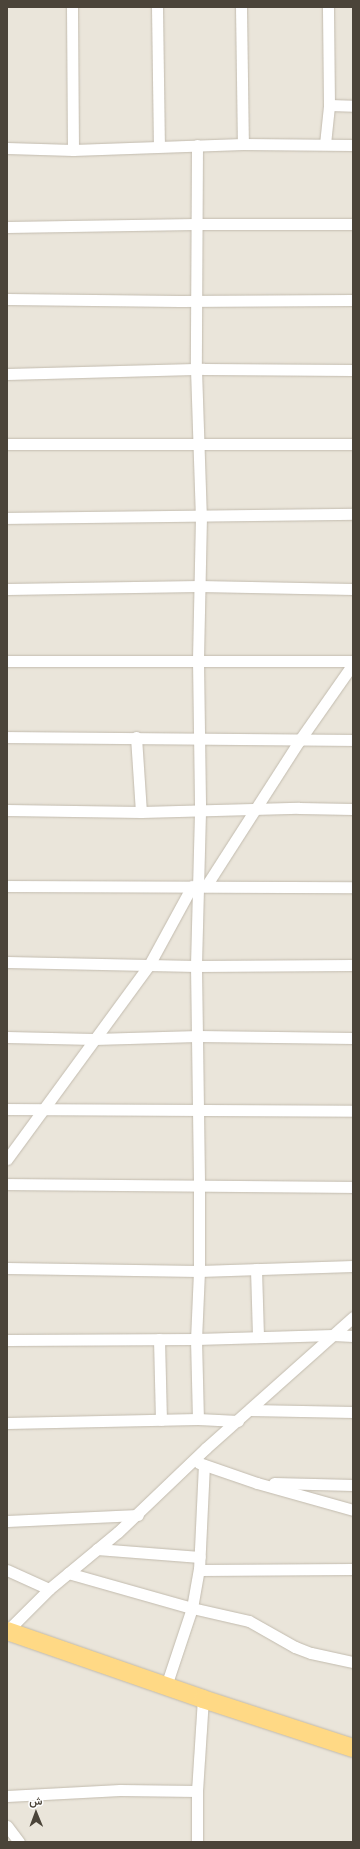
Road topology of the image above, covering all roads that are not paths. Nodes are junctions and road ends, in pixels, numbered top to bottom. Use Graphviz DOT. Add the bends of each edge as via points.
graph roads {
  1 [pos="72,7"];
  2 [pos="157,7"];
  3 [pos="241,7"];
  4 [pos="328,7"];
  5 [pos="329,105"];
  6 [pos="353,106"];
  7 [pos="243,144"];
  8 [pos="325,144"];
  9 [pos="197,145"];
  10 [pos="353,145"];
  11 [pos="159,146"];
  12 [pos="7,148"];
  13 [pos="73,150"];
  14 [pos="195,224"];
  15 [pos="353,224"];
  16 [pos="7,227"];
  17 [pos="7,299"];
  18 [pos="353,300"];
  19 [pos="195,301"];
  20 [pos="196,369"];
  21 [pos="353,370"];
  22 [pos="7,374"];
  23 [pos="7,444"];
  24 [pos="198,444"];
  25 [pos="353,444"];
  26 [pos="353,514"];
  27 [pos="201,516"];
  28 [pos="7,518"];
  29 [pos="200,586"];
  30 [pos="7,589"];
  31 [pos="353,589"];
  32 [pos="7,660"];
  33 [pos="198,660"];
  34 [pos="353,660"];
  35 [pos="353,664"];
  36 [pos="7,737"];
  37 [pos="136,737"];
  38 [pos="198,739"];
  39 [pos="353,740"];
  40 [pos="299,741"];
  41 [pos="255,809"];
  42 [pos="353,809"];
  43 [pos="7,810"];
  44 [pos="141,812"];
  45 [pos="200,812"];
  46 [pos="7,886"];
  47 [pos="199,886"];
  48 [pos="353,887"];
  49 [pos="7,962"];
  50 [pos="149,965"];
  51 [pos="353,965"];
  52 [pos="196,966"];
  53 [pos="198,1036"];
  54 [pos="7,1037"];
  55 [pos="353,1038"];
  56 [pos="94,1039"];
  57 [pos="7,1109"];
  58 [pos="43,1110"];
  59 [pos="198,1111"];
  60 [pos="353,1111"];
  61 [pos="7,1159"];
  62 [pos="7,1184"];
  63 [pos="199,1185"];
  64 [pos="353,1187"];
  65 [pos="353,1266"];
  66 [pos="7,1268"];
  67 [pos="256,1269"];
  68 [pos="199,1270"];
  69 [pos="353,1317"];
  70 [pos="333,1335"];
  71 [pos="353,1336"];
  72 [pos="258,1337"];
  73 [pos="159,1339"];
  74 [pos="196,1339"];
  75 [pos="7,1340"];
  76 [pos="250,1410"];
  77 [pos="353,1412"];
  78 [pos="198,1419"];
  79 [pos="161,1420"];
  80 [pos="238,1421"];
  81 [pos="7,1423"];
  82 [pos="193,1461"];
  83 [pos="204,1465"];
  84 [pos="257,1483"];
  85 [pos="353,1485"];
  86 [pos="353,1510"];
  87 [pos="138,1514"];
  88 [pos="7,1520"];
  89 [pos="97,1549"];
  90 [pos="200,1557"];
  91 [pos="353,1569"];
  92 [pos="7,1570"];
  93 [pos="199,1570"];
  94 [pos="68,1573"];
  95 [pos="50,1589"];
  96 [pos="192,1608"];
  97 [pos="7,1631"];
  98 [pos="353,1662"];
  99 [pos="166,1686"];
  100 [pos="203,1699"];
  101 [pos="353,1748"];
  102 [pos="197,1791"];
  103 [pos="7,1796"];
  104 [pos="7,1826"];
  105 [pos="19,1842"];
  106 [pos="197,1842"];
  1 -- 13 [label="street"];
  2 -- 11 [label="street"];
  3 -- 7 [label="street"];
  4 -- 5 [label="street"];
  5 -- 6 [label="street"];
  5 -- 8 [label="street"];
  7 -- 8 [label="street"];
  7 -- 9 [label="street"];
  8 -- 10 [label="street"];
  9 -- 11 [label="street"];
  9 -- 14 [label="street"];
  11 -- 13 [label="street"];
  12 -- 13 [label="street"];
  14 -- 15 [label="street"];
  14 -- 16 [label="street"];
  14 -- 19 [label="street"];
  17 -- 19 [label="street"];
  18 -- 19 [label="street"];
  19 -- 20 [label="street"];
  20 -- 21 [label="street"];
  20 -- 22 [label="street"];
  20 -- 24 [label="street"];
  23 -- 24 [label="street"];
  24 -- 25 [label="street"];
  24 -- 27 [label="street"];
  26 -- 27 [label="street"];
  27 -- 28 [label="street"];
  27 -- 29 [label="street"];
  29 -- 30 [label="street"];
  29 -- 31 [label="street"];
  29 -- 33 [label="street"];
  32 -- 33 [label="street"];
  33 -- 34 [label="street"];
  33 -- 38 [label="street"];
  35 -- 40 [label="street"];
  36 -- 37 [label="street"];
  37 -- 38 [label="street"];
  37 -- 44 [label="street"];
  38 -- 40 [label="street"];
  38 -- 45 [label="street"];
  39 -- 40 [label="street"];
  40 -- 41 [label="street"];
  41 -- 42 [label="street"];
  41 -- 45 [label="street"];
  41 -- 47 [label="street"];
  43 -- 44 [label="street"];
  44 -- 45 [label="street"];
  45 -- 47 [label="street"];
  46 -- 47 [label="street"];
  47 -- 48 [label="street"];
  47 -- 50 [label="street"];
  47 -- 52 [label="street"];
  49 -- 50 [label="street"];
  50 -- 52 [label="street"];
  50 -- 56 [label="street"];
  51 -- 52 [label="street"];
  52 -- 53 [label="street"];
  53 -- 55 [label="street"];
  53 -- 56 [label="street"];
  53 -- 59 [label="street"];
  54 -- 56 [label="street"];
  56 -- 58 [label="street"];
  57 -- 58 [label="street"];
  58 -- 59 [label="street"];
  58 -- 61 [label="street"];
  59 -- 60 [label="street"];
  59 -- 63 [label="street"];
  62 -- 63 [label="street"];
  63 -- 64 [label="street"];
  63 -- 68 [label="street"];
  65 -- 67 [label="street"];
  66 -- 68 [label="street"];
  67 -- 68 [label="street"];
  67 -- 72 [label="street"];
  68 -- 74 [label="street"];
  69 -- 70 [label="street"];
  70 -- 71 [label="street"];
  70 -- 72 [label="street"];
  70 -- 76 [label="street"];
  72 -- 74 [label="street"];
  73 -- 74 [label="street"];
  73 -- 75 [label="street"];
  73 -- 79 [label="street"];
  74 -- 78 [label="street"];
  76 -- 77 [label="street"];
  76 -- 80 [label="street"];
  78 -- 79 [label="street"];
  78 -- 80 [label="street"];
  79 -- 81 [label="street"];
  80 -- 82 [label="street"];
  82 -- 83 [label="street"];
  82 -- 87 [label="street"];
  83 -- 84 [label="street"];
  83 -- 90 [label="street"];
  84 -- 85 [label="street"];
  84 -- 86 [label="street"];
  87 -- 88 [label="street"];
  87 -- 89 [label="street"];
  89 -- 90 [label="street"];
  89 -- 94 [label="street"];
  90 -- 93 [label="street"];
  91 -- 93 [label="street"];
  92 -- 95 [label="street"];
  93 -- 96 [label="street"];
  94 -- 95 [label="street"];
  94 -- 96 [label="street"];
  95 -- 97 [label="street"];
  96 -- 98 [label="street" via="249,1621 295,1648"];
  96 -- 99 [label="street"];
  97 -- 99 [label="highway"];
  99 -- 100 [label="highway"];
  100 -- 101 [label="highway"];
  100 -- 102 [label="street"];
  102 -- 103 [label="street" via="120,1790"];
  102 -- 106 [label="street"];
  104 -- 105 [label="street"];
}
